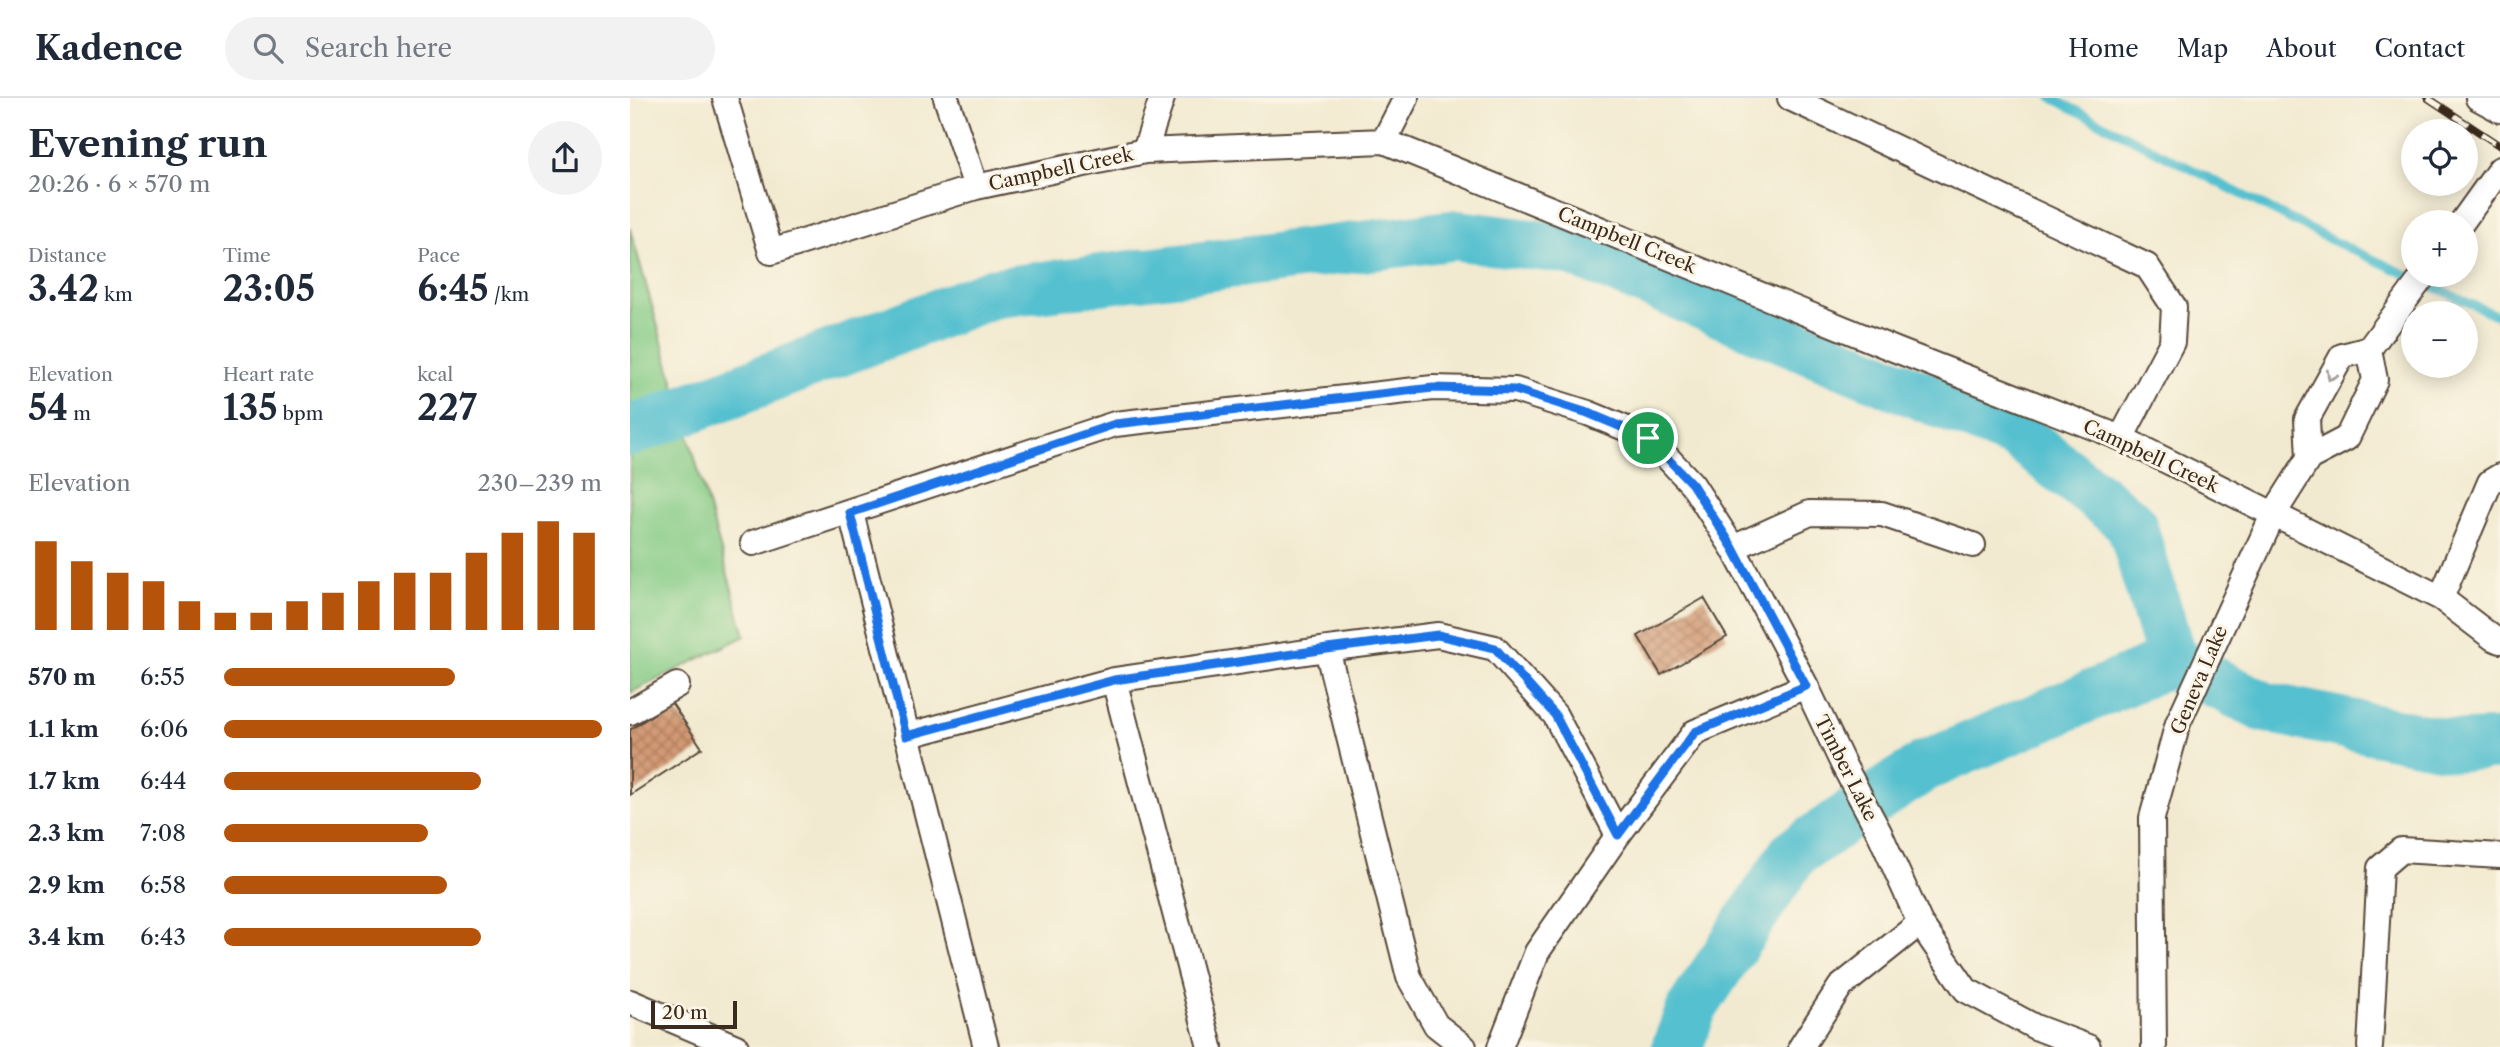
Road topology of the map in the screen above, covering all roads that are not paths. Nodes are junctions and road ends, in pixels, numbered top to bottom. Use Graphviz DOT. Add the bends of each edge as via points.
graph roads {
  1 [pos="725,98"];
  2 [pos="946,98"];
  3 [pos="1162,98"];
  4 [pos="1406,98"];
  5 [pos="1790,98"];
  6 [pos="2478,98"];
  7 [pos="2500,110"];
  8 [pos="1384,141"];
  9 [pos="1145,151"];
  10 [pos="2500,169"];
  11 [pos="976,187"];
  12 [pos="2471,210"];
  13 [pos="2415,287"];
  14 [pos="2369,349"];
  15 [pos="2120,438"];
  16 [pos="2309,458"];
  17 [pos="2500,477"];
  18 [pos="850,513"];
  19 [pos="2273,515"];
  20 [pos="753,543"];
  21 [pos="1973,545"];
  22 [pos="1733,548"];
  23 [pos="2441,597"];
  24 [pos="2500,641"];
  25 [pos="1327,649"];
  26 [pos="1114,680"];
  27 [pos="677,685"];
  28 [pos="1806,686"];
  29 [pos="630,712"];
  30 [pos="906,736"];
  31 [pos="1618,835"];
  32 [pos="2500,856"];
  33 [pos="1920,923"];
  34 [pos="630,1002"];
  35 [pos="736,1047"];
  36 [pos="986,1047"];
  37 [pos="1210,1047"];
  38 [pos="1464,1047"];
  39 [pos="1500,1047"];
  40 [pos="1801,1047"];
  41 [pos="2088,1047"];
  42 [pos="2154,1047"];
  43 [pos="2371,1047"];
  1 -- 11 [label="street, Campbell Creek" via="771,252"];
  2 -- 11 [label="street"];
  3 -- 9 [label="street"];
  4 -- 8 [label="street"];
  5 -- 15 [label="street" via="2147,266 2174,307 2172,342"];
  6 -- 7 [label="street"];
  8 -- 9 [label="street, Campbell Creek"];
  8 -- 15 [label="street, Campbell Creek"];
  9 -- 11 [label="street, Campbell Creek"];
  10 -- 12 [label="street"];
  13 -- 14 [label="street"];
  14 -- 16 [label="street, Geneva Lake" via="2375,380 2347,438"];
  14 -- 16 [label="street, one-way" via="2342,356 2307,419"];
  15 -- 19 [label="street, Campbell Creek"];
  16 -- 19 [label="street, Geneva Lake"];
  17 -- 23 [label="street" via="2490,482"];
  18 -- 20 [label="street, Timber Lake"];
  18 -- 22 [label="street, Timber Lake" via="1115,424 1433,388 1515,390 1648,438 1692,484"];
  18 -- 30 [label="street"];
  19 -- 23 [label="street, Campbell Creek"];
  19 -- 42 [label="street, Geneva Lake" via="2178,723 2152,818"];
  21 -- 22 [label="street" via="1882,514 1810,513"];
  22 -- 28 [label="street, Timber Lake"];
  23 -- 24 [label="street, Campbell Creek"];
  25 -- 26 [label="street"];
  25 -- 31 [label="street" via="1438,635 1495,648 1555,715"];
  25 -- 38 [label="street" via="1409,977 1436,1025"];
  26 -- 30 [label="street"];
  26 -- 37 [label="street"];
  27 -- 29 [label="street"];
  28 -- 31 [label="street" via="1695,732"];
  28 -- 33 [label="street, Timber Lake"];
  30 -- 36 [label="street"];
  31 -- 39 [label="street" via="1537,952"];
  32 -- 43 [label="street" via="2401,850 2381,868"];
  33 -- 40 [label="street" via="1840,987"];
  33 -- 41 [label="street, Timber Lake" via="1966,990 2035,1027"];
  34 -- 35 [label="street"];
}
